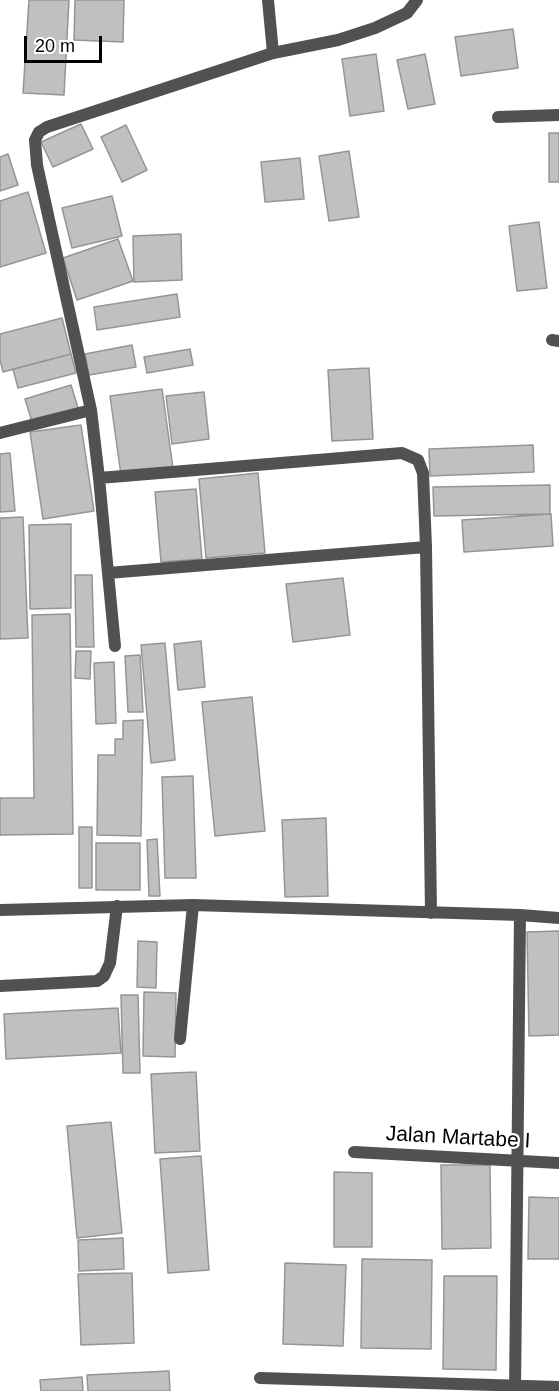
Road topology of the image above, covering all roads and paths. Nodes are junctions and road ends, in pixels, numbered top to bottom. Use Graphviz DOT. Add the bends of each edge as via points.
graph roads {
  1 [pos="268,0"];
  2 [pos="417,0"];
  3 [pos="273,53"];
  4 [pos="559,114"];
  5 [pos="498,117"];
  6 [pos="91,410"];
  7 [pos="0,433"];
  8 [pos="99,478"];
  9 [pos="426,547"];
  10 [pos="108,573"];
  11 [pos="115,646"];
  12 [pos="193,905"];
  13 [pos="117,906"];
  14 [pos="0,910"];
  15 [pos="431,913"];
  16 [pos="520,915"];
  17 [pos="559,918"];
  18 [pos="0,986"];
  19 [pos="180,1039"];
  20 [pos="354,1152"];
  21 [pos="517,1161"];
  22 [pos="559,1163"];
  23 [pos="260,1378"];
  24 [pos="559,1387"];
  25 [pos="514,1389"];
  1 -- 3 [label="street"];
  2 -- 3 [label="street" via="407,13 375,28"];
  3 -- 6 [label="street" via="39,132 35,140 37,165"];
  4 -- 5 [label="street"];
  6 -- 7 [label="street"];
  6 -- 8 [label="street"];
  8 -- 9 [label="street" via="402,453 418,460 423,473"];
  8 -- 10 [label="street"];
  9 -- 10 [label="street"];
  9 -- 15 [label="street"];
  10 -- 11 [label="street"];
  12 -- 13 [label="street"];
  12 -- 15 [label="street"];
  12 -- 19 [label="street"];
  13 -- 14 [label="street"];
  13 -- 18 [label="street" via="110,963 97,981"];
  15 -- 16 [label="street"];
  16 -- 17 [label="street"];
  16 -- 21 [label="street"];
  20 -- 21 [label="street, Jalan Martabe I"];
  21 -- 22 [label="street, Jalan Martabe I"];
  21 -- 25 [label="street"];
  23 -- 25 [label="street"];
  24 -- 25 [label="street"];
}
